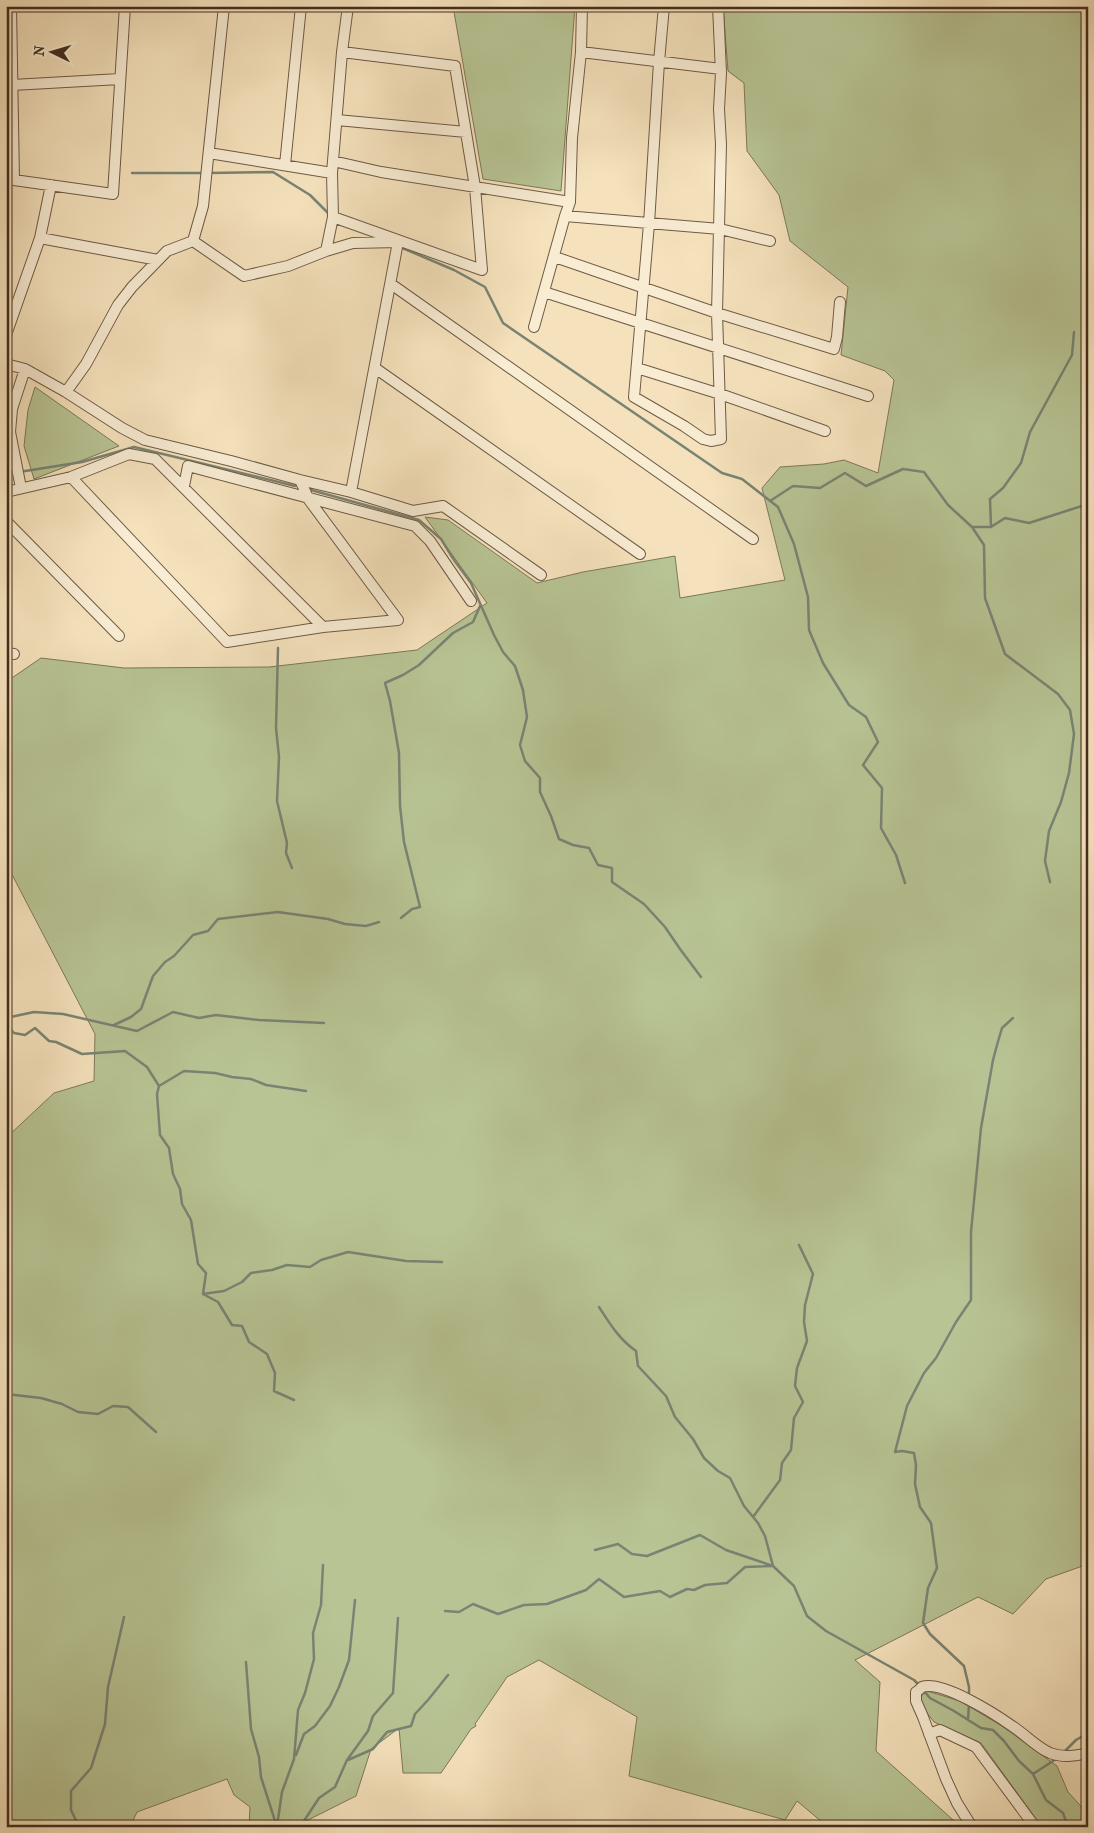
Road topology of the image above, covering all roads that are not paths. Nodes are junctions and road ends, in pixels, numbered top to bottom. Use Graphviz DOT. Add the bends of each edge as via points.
graph roads {
  1 [pos="125,6"];
  2 [pos="224,6"];
  3 [pos="301,6"];
  4 [pos="348,6"];
  5 [pos="582,6"];
  6 [pos="664,6"];
  7 [pos="718,6"];
  8 [pos="10,8"];
  9 [pos="342,52"];
  10 [pos="581,52"];
  11 [pos="659,62"];
  12 [pos="721,69"];
  13 [pos="120,79"];
  14 [pos="12,85"];
  15 [pos="337,120"];
  16 [pos="466,132"];
  17 [pos="209,153"];
  18 [pos="333,161"];
  19 [pos="285,165"];
  20 [pos="332,173"];
  21 [pos="10,180"];
  22 [pos="51,185"];
  23 [pos="475,187"];
  24 [pos="570,202"];
  25 [pos="565,216"];
  26 [pos="332,217"];
  27 [pos="649,224"];
  28 [pos="720,229"];
  29 [pos="40,238"];
  30 [pos="193,241"];
  31 [pos="770,241"];
  32 [pos="398,242"];
  33 [pos="326,251"];
  34 [pos="554,257"];
  35 [pos="158,260"];
  36 [pos="391,284"];
  37 [pos="644,288"];
  38 [pos="544,292"];
  39 [pos="840,302"];
  40 [pos="717,313"];
  41 [pos="641,324"];
  42 [pos="534,326"];
  43 [pos="6,335"];
  44 [pos="718,348"];
  45 [pos="6,364"];
  46 [pos="375,368"];
  47 [pos="637,368"];
  48 [pos="25,369"];
  49 [pos="66,392"];
  50 [pos="720,394"];
  51 [pos="868,396"];
  52 [pos="825,431"];
  53 [pos="71,477"];
  54 [pos="300,480"];
  55 [pos="184,486"];
  56 [pos="22,488"];
  57 [pos="6,492"];
  58 [pos="351,492"];
  59 [pos="308,498"];
  60 [pos="6,521"];
  61 [pos="753,539"];
  62 [pos="640,554"];
  63 [pos="541,576"];
  64 [pos="471,601"];
  65 [pos="323,628"];
  66 [pos="119,636"];
  67 [pos="929,1734"];
  68 [pos="1088,1753"];
  69 [pos="972,1827"];
  70 [pos="1035,1827"];
  1 -- 13 [label="street"];
  2 -- 17 [label="street"];
  3 -- 19 [label="street"];
  4 -- 9 [label="street"];
  5 -- 10 [label="street"];
  6 -- 11 [label="street"];
  7 -- 12 [label="street"];
  8 -- 14 [label="street"];
  9 -- 15 [label="street"];
  9 -- 16 [label="street" via="455,66"];
  10 -- 11 [label="street"];
  10 -- 24 [label="street" via="572,138"];
  11 -- 12 [label="street"];
  11 -- 27 [label="street"];
  12 -- 28 [label="street"];
  13 -- 14 [label="street"];
  13 -- 22 [label="street" via="113,194"];
  14 -- 21 [label="street"];
  15 -- 16 [label="street"];
  15 -- 18 [label="street"];
  16 -- 23 [label="street"];
  17 -- 19 [label="street"];
  17 -- 30 [label="street" via="203,206"];
  18 -- 20 [label="street"];
  18 -- 23 [label="street"];
  19 -- 20 [label="street"];
  20 -- 26 [label="street"];
  21 -- 22 [label="street"];
  22 -- 29 [label="street"];
  23 -- 24 [label="street"];
  23 -- 32 [label="street" via="482,270"];
  24 -- 25 [label="street"];
  25 -- 27 [label="street"];
  25 -- 34 [label="street"];
  26 -- 32 [label="street"];
  26 -- 33 [label="street"];
  27 -- 28 [label="street"];
  27 -- 37 [label="street"];
  28 -- 31 [label="street"];
  28 -- 40 [label="street"];
  29 -- 35 [label="street"];
  29 -- 43 [label="street"];
  30 -- 33 [label="street" via="244,276 288,266"];
  30 -- 35 [label="street" via="167,251"];
  32 -- 33 [label="street" via="353,243"];
  32 -- 36 [label="street"];
  34 -- 37 [label="street"];
  34 -- 38 [label="street"];
  35 -- 49 [label="street" via="118,305 86,364"];
  36 -- 46 [label="street"];
  36 -- 61 [label="street"];
  37 -- 40 [label="street"];
  37 -- 41 [label="street"];
  38 -- 41 [label="street"];
  38 -- 42 [label="street"];
  39 -- 40 [label="street" via="834,349"];
  40 -- 44 [label="street"];
  41 -- 44 [label="street"];
  41 -- 47 [label="street"];
  44 -- 50 [label="street"];
  44 -- 51 [label="street"];
  45 -- 48 [label="street"];
  46 -- 58 [label="street"];
  46 -- 62 [label="street"];
  47 -- 50 [label="street"];
  47 -- 50 [label="street" via="634,398 703,439 722,439"];
  48 -- 49 [label="street"];
  48 -- 56 [label="street" via="12,409 10,432"];
  49 -- 54 [label="street" via="145,440"];
  50 -- 52 [label="street"];
  53 -- 55 [label="street" via="129,454 155,459"];
  53 -- 56 [label="street"];
  53 -- 65 [label="street" via="227,642"];
  54 -- 58 [label="street"];
  54 -- 59 [label="street"];
  55 -- 59 [label="street" via="188,466"];
  55 -- 65 [label="street"];
  56 -- 57 [label="street"];
  58 -- 63 [label="street" via="412,511 443,506"];
  59 -- 64 [label="street" via="415,526 430,541"];
  59 -- 65 [label="street" via="398,620"];
  60 -- 66 [label="street"];
  67 -- 68 [label="street" via="916,1701 916,1692 922,1687 968,1698 1049,1752 1066,1756"];
  67 -- 69 [label="street" via="957,1803"];
  67 -- 70 [label="street" via="940,1730 976,1746"];
}
